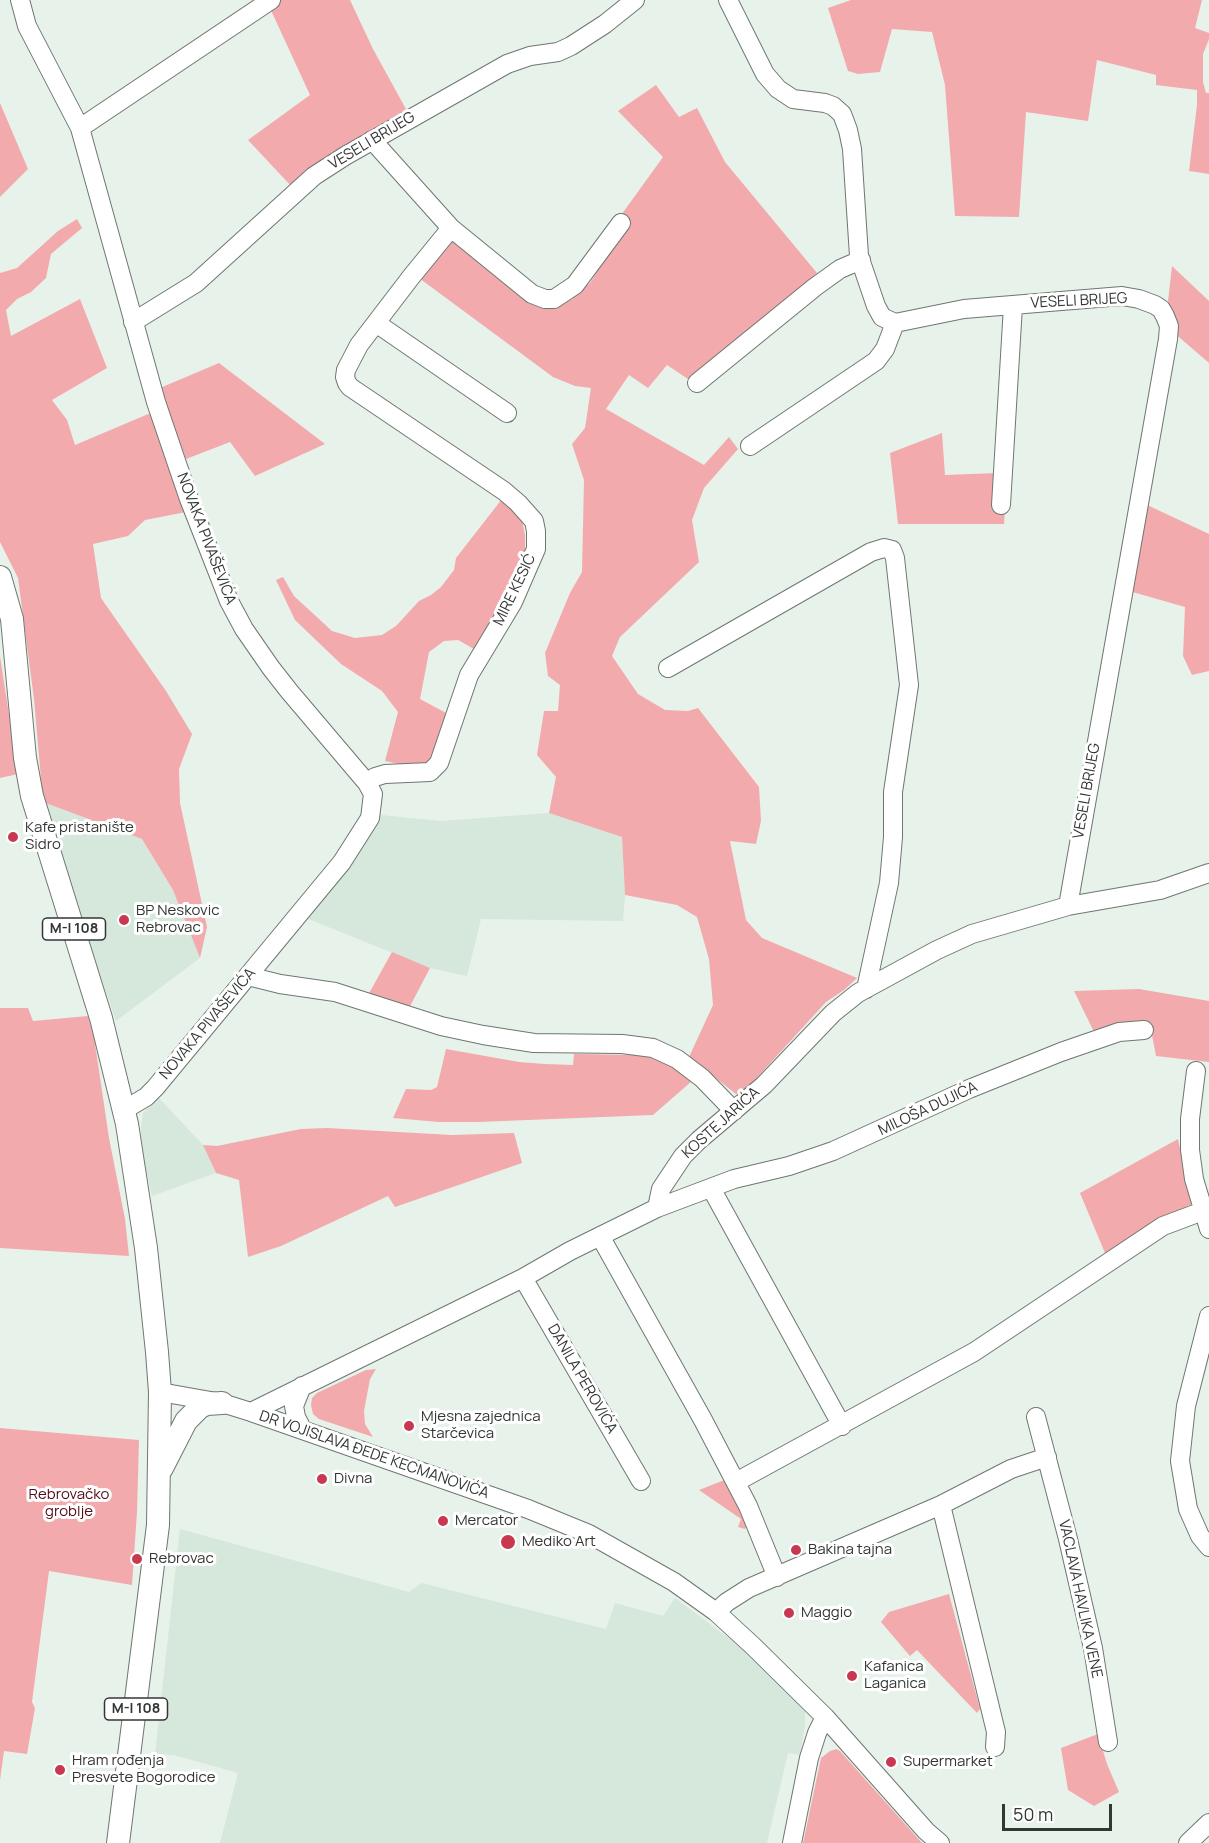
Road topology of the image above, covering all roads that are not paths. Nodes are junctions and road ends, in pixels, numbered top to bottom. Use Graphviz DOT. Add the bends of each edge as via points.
graph roads {
  1 [pos="20,0"];
  2 [pos="271,0"];
  3 [pos="635,0"];
  4 [pos="728,0"];
  5 [pos="80,128"];
  6 [pos="372,140"];
  7 [pos="621,223"];
  8 [pos="451,228"];
  9 [pos="861,260"];
  10 [pos="1013,306"];
  11 [pos="133,322"];
  12 [pos="376,323"];
  13 [pos="895,323"];
  14 [pos="698,383"];
  15 [pos="507,413"];
  16 [pos="750,446"];
  17 [pos="1001,505"];
  18 [pos="0,578"];
  19 [pos="668,668"];
  20 [pos="368,783"];
  21 [pos="1209,873"];
  22 [pos="1068,906"];
  23 [pos="248,976"];
  24 [pos="866,989"];
  25 [pos="1144,1030"];
  26 [pos="1196,1071"];
  27 [pos="123,1110"];
  28 [pos="734,1110"];
  29 [pos="711,1188"];
  30 [pos="657,1208"];
  31 [pos="1203,1211"];
  32 [pos="1209,1229"];
  33 [pos="600,1236"];
  34 [pos="523,1278"];
  35 [pos="1209,1317"];
  36 [pos="302,1386"];
  37 [pos="160,1392"];
  38 [pos="222,1403"];
  39 [pos="251,1412"];
  40 [pos="1036,1417"];
  41 [pos="842,1426"];
  42 [pos="302,1429"];
  43 [pos="1047,1457"];
  44 [pos="160,1472"];
  45 [pos="641,1480"];
  46 [pos="736,1482"];
  47 [pos="941,1505"];
  48 [pos="1209,1547"];
  49 [pos="777,1577"];
  50 [pos="716,1612"];
  51 [pos="825,1717"];
  52 [pos="1108,1742"];
  53 [pos="995,1747"];
  54 [pos="1209,1824"];
  55 [pos="117,1843"];
  56 [pos="792,1843"];
  57 [pos="940,1843"];
  58 [pos="1188,1843"];
  1 -- 5 [label="street, NOVAKA PIVAŠEVIĆA" via="27,26"];
  2 -- 5 [label="street"];
  3 -- 6 [label="street, VESELI BRIJEG" via="571,46 507,64"];
  4 -- 9 [label="street" via="765,74 778,89 793,99 833,106 842,114 852,149"];
  5 -- 11 [label="street, NOVAKA PIVAŠEVIĆA"];
  6 -- 8 [label="street"];
  6 -- 11 [label="street, VESELI BRIJEG" via="314,176 196,284"];
  7 -- 8 [label="street" via="575,285 554,299 532,294"];
  8 -- 12 [label="street, MIRE KESIĆ"];
  9 -- 13 [label="street" via="876,306 882,317"];
  9 -- 14 [label="street" via="815,286"];
  10 -- 13 [label="street, VESELI BRIJEG" via="964,309"];
  10 -- 17 [label="street"];
  10 -- 22 [label="street, VESELI BRIJEG" via="1122,296 1155,305 1169,326"];
  11 -- 20 [label="street, NOVAKA PIVAŠEVIĆA" via="156,402 229,601 244,629 289,691"];
  12 -- 15 [label="street"];
  12 -- 20 [label="street, MIRE KESIĆ" via="348,364 345,377 350,387 518,503 534,521 536,549 513,602 469,675 439,763 430,772 385,774"];
  13 -- 16 [label="street" via="876,361"];
  18 -- 27 [label="main road, M-I 108" via="12,619 32,796 102,1018"];
  19 -- 24 [label="street" via="871,552 892,550 909,685 893,792 889,883"];
  20 -- 23 [label="street, NOVAKA PIVAŠEVIĆA" via="373,802 366,825 342,862"];
  21 -- 22 [label="street, KOSTE JARIĆA" via="1142,895"];
  22 -- 24 [label="street, KOSTE JARIĆA" via="960,939"];
  23 -- 27 [label="street, NOVAKA PIVAŠEVIĆA" via="155,1088"];
  23 -- 28 [label="street" via="346,995 483,1035 534,1043 653,1048 677,1059 702,1078"];
  24 -- 28 [label="street, KOSTE JARIĆA" via="833,1013 764,1085"];
  25 -- 29 [label="street, MILOŠA DUJIĆA" via="1119,1032 1070,1049 969,1089 833,1151"];
  26 -- 31 [label="street" via="1190,1150"];
  27 -- 37 [label="main road, M-I 108" via="146,1248"];
  28 -- 30 [label="street, KOSTE JARIĆA" via="683,1156 660,1189"];
  29 -- 30 [label="street, MILOŠA DUJIĆA"];
  29 -- 41 [label="street"];
  30 -- 33 [label="street"];
  31 -- 32 [label="street"];
  31 -- 41 [label="street" via="1163,1226 974,1352"];
  33 -- 34 [label="street"];
  33 -- 46 [label="street"];
  34 -- 36 [label="street"];
  34 -- 45 [label="street, DANILA PEROVIĆA"];
  35 -- 48 [label="street" via="1186,1406 1180,1461 1188,1509"];
  36 -- 39 [label="street"];
  36 -- 42 [label="street" via="294,1406"];
  37 -- 38 [label="street, DR VOJISLAVA ĐEDE KECMANOVIĆA"];
  37 -- 44 [label="main road, M-I 108"];
  38 -- 39 [label="street, DR VOJISLAVA ĐEDE KECMANOVIĆA"];
  38 -- 44 [label="main road" via="200,1407 186,1421"];
  39 -- 42 [label="street, DR VOJISLAVA ĐEDE KECMANOVIĆA"];
  40 -- 43 [label="street, VACLAVA HAVLIKA VENE"];
  41 -- 46 [label="street"];
  42 -- 50 [label="street, DR VOJISLAVA ĐEDE KECMANOVIĆA" via="589,1534 674,1582"];
  43 -- 47 [label="street" via="1011,1469"];
  43 -- 52 [label="street, VACLAVA HAVLIKA VENE" via="1093,1648"];
  44 -- 55 [label="main road, M-I 108" via="153,1574"];
  46 -- 49 [label="street"];
  47 -- 49 [label="street"];
  47 -- 53 [label="street" via="996,1732"];
  49 -- 50 [label="street" via="749,1588"];
  50 -- 51 [label="street, DR VOJISLAVA ĐEDE KECMANOVIĆA"];
  51 -- 56 [label="street" via="809,1758"];
  51 -- 57 [label="street, DR VOJISLAVA ĐEDE KECMANOVIĆA"];
  54 -- 58 [label="street"];
}
